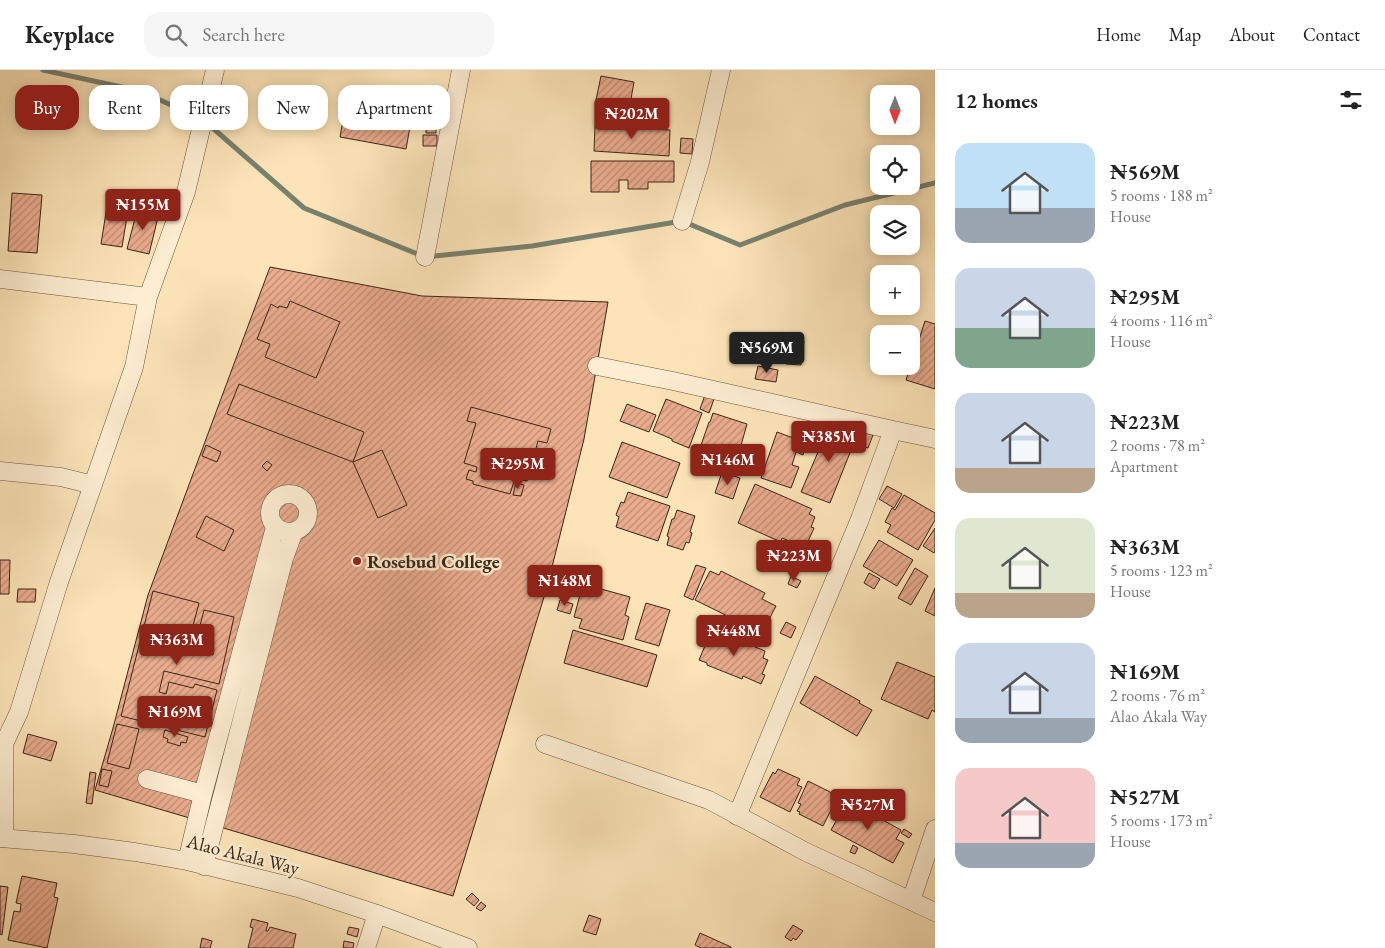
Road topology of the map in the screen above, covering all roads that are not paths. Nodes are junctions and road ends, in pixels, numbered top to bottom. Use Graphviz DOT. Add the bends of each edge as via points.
graph roads {
  1 [pos="215,70"];
  2 [pos="461,70"];
  3 [pos="721,70"];
  4 [pos="682,221"];
  5 [pos="425,257"];
  6 [pos="0,278"];
  7 [pos="148,297"];
  8 [pos="597,366"];
  9 [pos="893,430"];
  10 [pos="935,439"];
  11 [pos="0,471"];
  12 [pos="93,485"];
  13 [pos="275,526"];
  14 [pos="294,532"];
  15 [pos="545,744"];
  16 [pos="147,779"];
  17 [pos="203,794"];
  18 [pos="737,816"];
  19 [pos="935,829"];
  20 [pos="2,838"];
  21 [pos="187,861"];
  22 [pos="204,866"];
  23 [pos="911,901"];
  24 [pos="935,912"];
  25 [pos="377,914"];
  26 [pos="366,948"];
  27 [pos="468,948"];
  1 -- 7 [label="street" via="186,192"];
  2 -- 5 [label="street"];
  3 -- 4 [label="street" via="700,162"];
  6 -- 7 [label="street"];
  7 -- 12 [label="street" via="134,368"];
  8 -- 9 [label="street"];
  9 -- 10 [label="street"];
  9 -- 18 [label="street" via="860,519"];
  11 -- 12 [label="street" via="61,477"];
  12 -- 20 [label="street" via="58,582 19,712 4,744"];
  13 -- 14 [label="street"];
  13 -- 14 [label="street" via="270,518 271,508 284,495 294,495 307,508 307,518"];
  13 -- 17 [label="street"];
  14 -- 22 [label="street" via="284,558"];
  15 -- 18 [label="street" via="709,800"];
  16 -- 17 [label="street"];
  17 -- 21 [label="street"];
  18 -- 23 [label="street"];
  19 -- 23 [label="street"];
  20 -- 21 [label="street, Alao Akala Way" via="74,844"];
  21 -- 22 [label="street, Alao Akala Way"];
  22 -- 25 [label="street, Alao Akala Way" via="298,888"];
  23 -- 24 [label="street"];
  25 -- 26 [label="street"];
  25 -- 27 [label="street, Alao Akala Way"];
}
